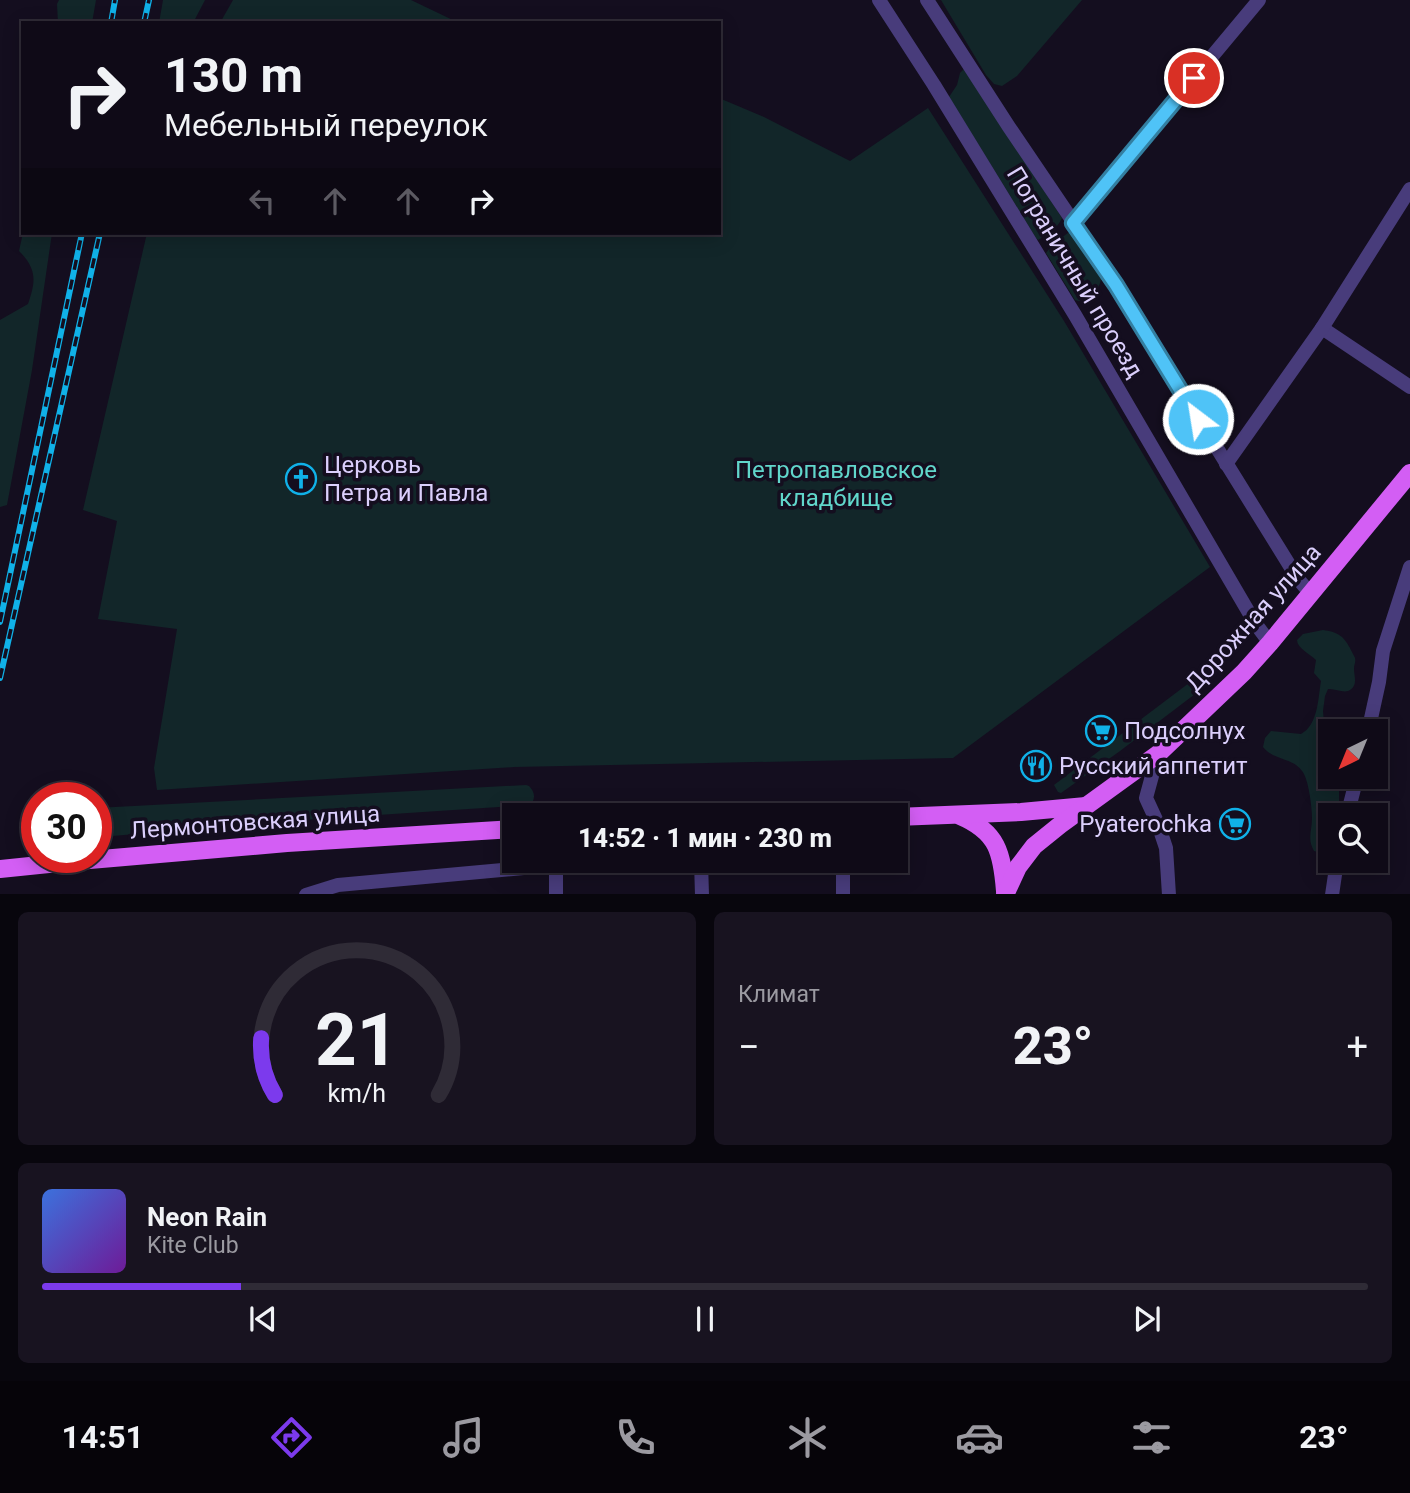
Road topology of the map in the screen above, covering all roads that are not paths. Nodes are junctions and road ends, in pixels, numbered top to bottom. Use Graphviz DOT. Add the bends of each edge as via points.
graph roads {
  1 [pos="879,0"];
  2 [pos="928,0"];
  3 [pos="1259,0"];
  4 [pos="1410,189"];
  5 [pos="1073,223"];
  6 [pos="1322,328"];
  7 [pos="1410,387"];
  8 [pos="1226,464"];
  9 [pos="1410,474"];
  10 [pos="1410,567"];
  11 [pos="1311,594"];
  12 [pos="1270,643"];
  13 [pos="1370,719"];
  14 [pos="1158,754"];
  15 [pos="1086,806"];
  16 [pos="960,816"];
  17 [pos="908,817"];
  18 [pos="502,830"];
  19 [pos="502,868"];
  20 [pos="0,869"];
  21 [pos="556,873"];
  22 [pos="701,873"];
  23 [pos="843,873"];
  24 [pos="1335,873"];
  25 [pos="309,894"];
  26 [pos="556,894"];
  27 [pos="702,894"];
  28 [pos="843,894"];
  29 [pos="1005,894"];
  30 [pos="1169,894"];
  31 [pos="1332,894"];
  1 -- 12 [label="street, Пограничный проезд" via="1075,315"];
  2 -- 5 [label="street"];
  3 -- 5 [label="street"];
  4 -- 6 [label="street"];
  5 -- 8 [label="street"];
  6 -- 7 [label="street"];
  6 -- 8 [label="street"];
  8 -- 11 [label="street"];
  9 -- 11 [label="main road, Дорожная улица"];
  10 -- 13 [label="street" via="1383,651"];
  11 -- 12 [label="main road, Дорожная улица"];
  12 -- 14 [label="main road, Дорожная улица"];
  14 -- 15 [label="main road, Дорожная улица"];
  14 -- 30 [label="street" via="1146,798 1166,848"];
  15 -- 16 [label="main road"];
  15 -- 29 [label="main road, Дорожная улица" via="1034,846"];
  16 -- 17 [label="main road"];
  16 -- 29 [label="main road" via="975,822 995,843"];
  18 -- 20 [label="main road, Лермонтовская улица" via="287,843"];
  19 -- 25 [label="street" via="338,885"];
  21 -- 26 [label="street"];
  22 -- 27 [label="street"];
  23 -- 28 [label="street"];
  24 -- 31 [label="street"];
}
